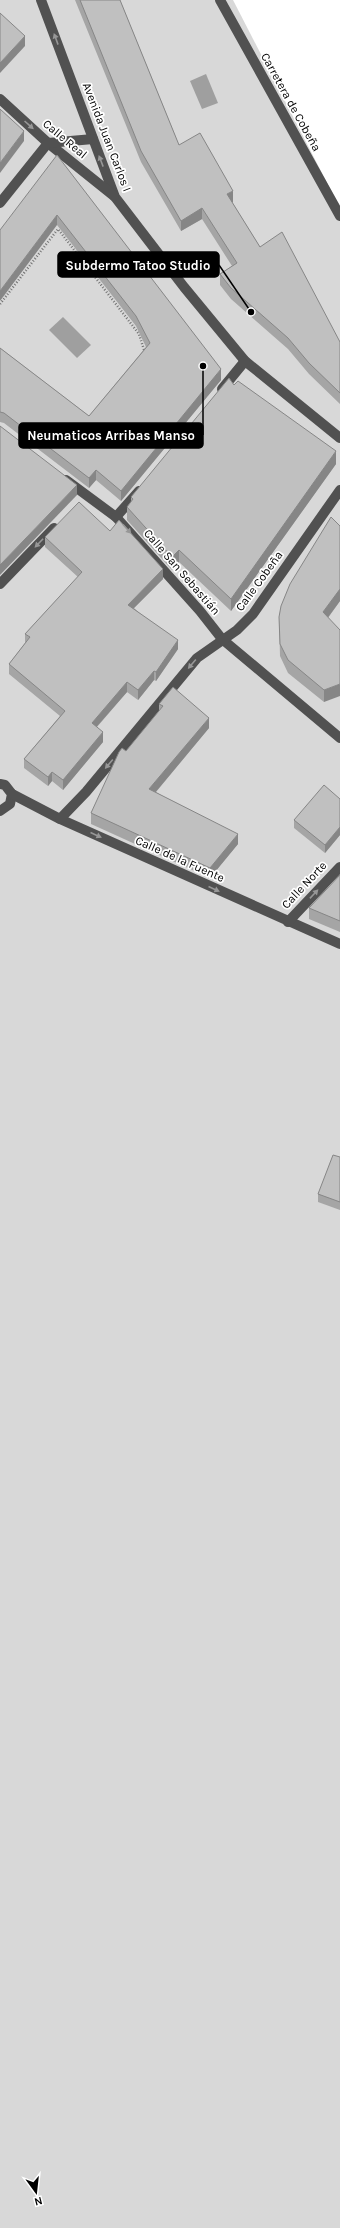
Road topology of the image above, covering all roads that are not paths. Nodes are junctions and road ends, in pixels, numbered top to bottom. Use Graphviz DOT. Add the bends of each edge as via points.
graph roads {
  1 [pos="41,0"];
  2 [pos="220,0"];
  3 [pos="0,99"];
  4 [pos="93,139"];
  5 [pos="48,143"];
  6 [pos="115,197"];
  7 [pos="0,203"];
  8 [pos="340,216"];
  9 [pos="245,361"];
  10 [pos="214,398"];
  11 [pos="340,438"];
  12 [pos="55,471"];
  13 [pos="144,485"];
  14 [pos="340,490"];
  15 [pos="116,517"];
  16 [pos="59,523"];
  17 [pos="0,584"];
  18 [pos="222,639"];
  19 [pos="340,723"];
  20 [pos="329,727"];
  21 [pos="340,738"];
  22 [pos="0,784"];
  23 [pos="12,794"];
  24 [pos="0,811"];
  25 [pos="60,820"];
  26 [pos="340,867"];
  27 [pos="288,922"];
  28 [pos="340,944"];
  4 -- 1 [label="street, Avenida Juan Carlos I, one-way"];
  2 -- 8 [label="street, Carretera de Cobeña"];
  3 -- 5 [label="street, Calle Real, one-way"];
  4 -- 5 [label="street"];
  6 -- 4 [label="street, Avenida Juan Carlos I, one-way"];
  5 -- 6 [label="street, Calle Real"];
  5 -- 7 [label="street"];
  6 -- 9 [label="street, Avenida Juan Carlos I"];
  9 -- 10 [label="street"];
  9 -- 11 [label="street, Avenida Juan Carlos I"];
  12 -- 15 [label="street, Calle San Sebastián" via="83,498"];
  13 -- 15 [label="street"];
  14 -- 18 [label="street, Calle Cobeña" via="253,614 237,630"];
  15 -- 18 [label="street, Calle San Sebastián, one-way"];
  16 -- 17 [label="street, one-way"];
  18 -- 20 [label="street, Calle San Sebastián"];
  18 -- 25 [label="street, Calle Cobeña, one-way" via="197,658"];
  19 -- 20 [label="street"];
  20 -- 21 [label="street, Calle San Sebastián"];
  22 -- 23 [label="street, Calle de la Fuente" via="5,784"];
  23 -- 24 [label="street" via="10,804"];
  23 -- 25 [label="street, Calle de la Fuente"];
  25 -- 27 [label="street, Calle de la Fuente, one-way"];
  27 -- 26 [label="street, Calle Norte, one-way"];
  27 -- 28 [label="street, Calle de la Fuente"];
}
